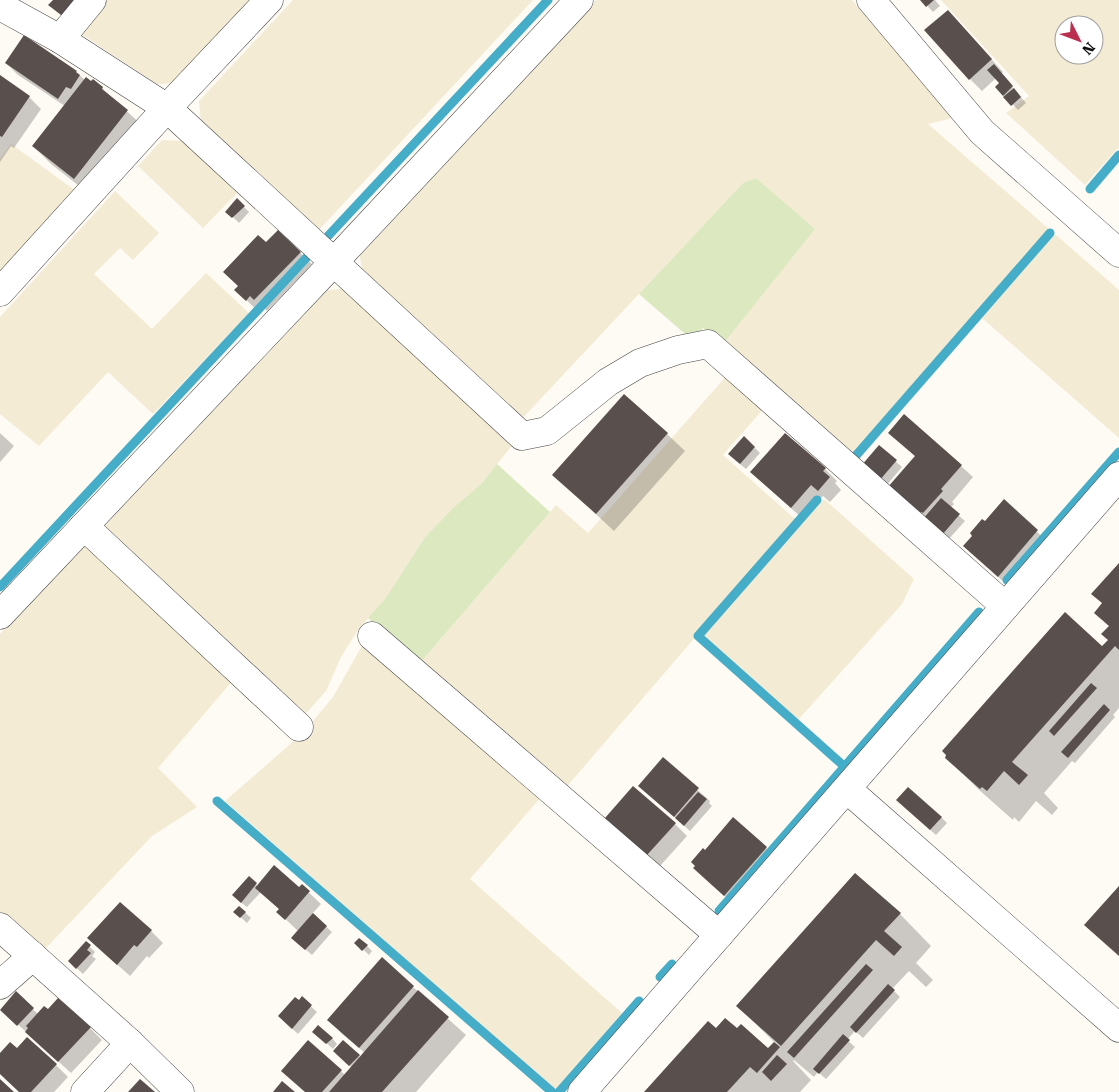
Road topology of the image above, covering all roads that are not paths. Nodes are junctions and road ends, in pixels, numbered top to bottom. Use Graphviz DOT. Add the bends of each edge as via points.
graph roads {
  1 [pos="92,0"];
  2 [pos="269,0"];
  3 [pos="579,0"];
  4 [pos="885,5"];
  5 [pos="0,6"];
  6 [pos="60,39"];
  7 [pos="167,108"];
  8 [pos="1119,253"];
  9 [pos="333,263"];
  10 [pos="0,292"];
  11 [pos="1119,476"];
  12 [pos="84,526"];
  13 [pos="1005,606"];
  14 [pos="0,615"];
  15 [pos="372,636"];
  16 [pos="299,726"];
  17 [pos="847,789"];
  18 [pos="0,927"];
  19 [pos="719,935"];
  20 [pos="33,956"];
  21 [pos="0,985"];
  22 [pos="1119,1028"];
  23 [pos="130,1043"];
  24 [pos="85,1092"];
  25 [pos="180,1092"];
  26 [pos="582,1092"];
  1 -- 6 [label="street"];
  2 -- 7 [label="street"];
  3 -- 9 [label="street"];
  4 -- 8 [label="street" via="946,90 982,132"];
  5 -- 6 [label="street"];
  6 -- 7 [label="street"];
  7 -- 9 [label="street"];
  7 -- 10 [label="street"];
  9 -- 12 [label="street"];
  9 -- 13 [label="street" via="522,436 547,430 608,382 640,363 708,344"];
  11 -- 13 [label="street"];
  12 -- 14 [label="street"];
  12 -- 16 [label="street"];
  13 -- 17 [label="street"];
  15 -- 19 [label="street"];
  17 -- 19 [label="street"];
  17 -- 22 [label="street"];
  18 -- 20 [label="street"];
  19 -- 26 [label="street"];
  20 -- 21 [label="street"];
  20 -- 23 [label="street"];
  23 -- 24 [label="street"];
  23 -- 25 [label="street"];
}
